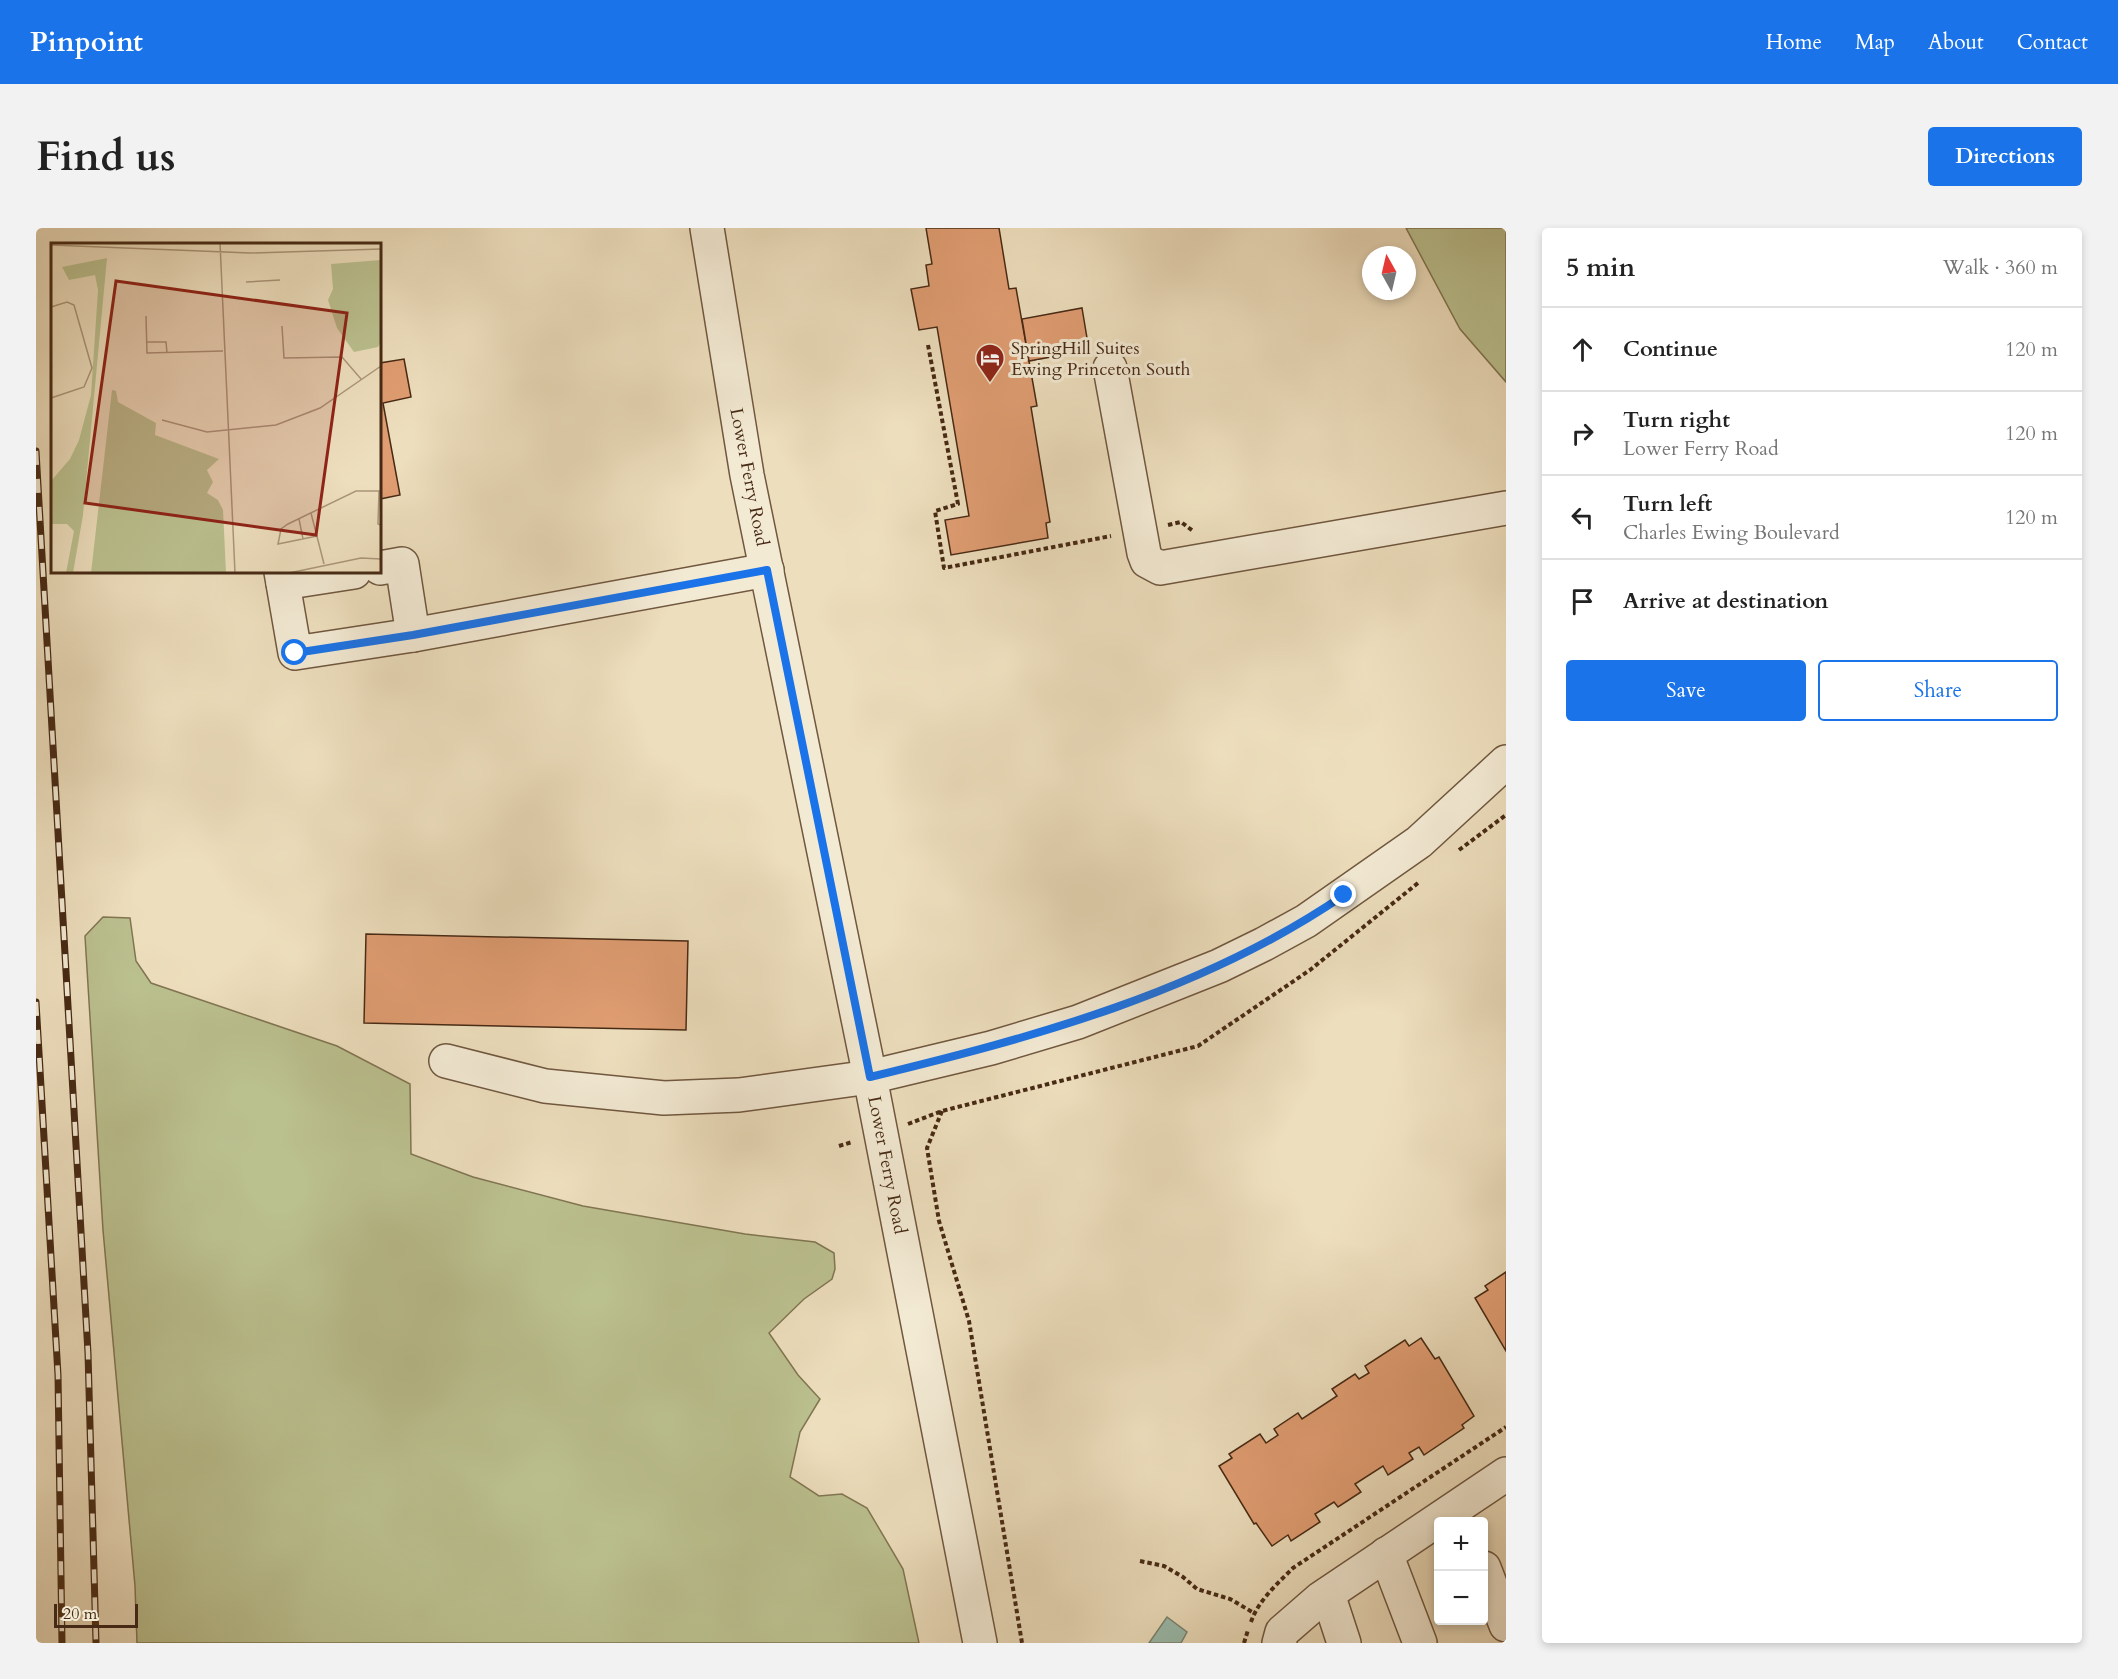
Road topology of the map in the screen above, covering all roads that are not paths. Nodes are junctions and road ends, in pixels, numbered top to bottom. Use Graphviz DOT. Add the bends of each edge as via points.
graph roads {
  1 [pos="706,228"];
  2 [pos="1110,368"];
  3 [pos="1506,508"];
  4 [pos="381,568"];
  5 [pos="767,570"];
  6 [pos="340,573"];
  7 [pos="282,577"];
  8 [pos="413,635"];
  9 [pos="1506,762"];
  10 [pos="446,1061"];
  11 [pos="870,1077"];
  12 [pos="1506,1474"];
  13 [pos="1462,1514"];
  14 [pos="1386,1554"];
  15 [pos="1485,1571"];
  16 [pos="1328,1594"];
  17 [pos="1506,1625"];
  18 [pos="980,1643"];
  19 [pos="1280,1643"];
  20 [pos="1344,1643"];
  21 [pos="1420,1643"];
  1 -- 5 [label="street, Lower Ferry Road" via="747,475"];
  2 -- 3 [label="street" via="1144,553 1154,566 1174,566"];
  4 -- 8 [label="street" via="402,564"];
  5 -- 8 [label="street"];
  5 -- 11 [label="street, Lower Ferry Road"];
  6 -- 7 [label="street"];
  7 -- 8 [label="street" via="295,653"];
  9 -- 11 [label="street" via="1419,842 1306,921 1264,944 1210,970 1077,1022 991,1048"];
  10 -- 11 [label="street" via="545,1086 664,1098 739,1095"];
  11 -- 18 [label="street, Lower Ferry Road"];
  12 -- 13 [label="street"];
  13 -- 14 [label="street"];
  14 -- 16 [label="street"];
  14 -- 21 [label="street"];
  15 -- 17 [label="street"];
  16 -- 19 [label="street" via="1282,1632"];
  16 -- 20 [label="street"];
}
